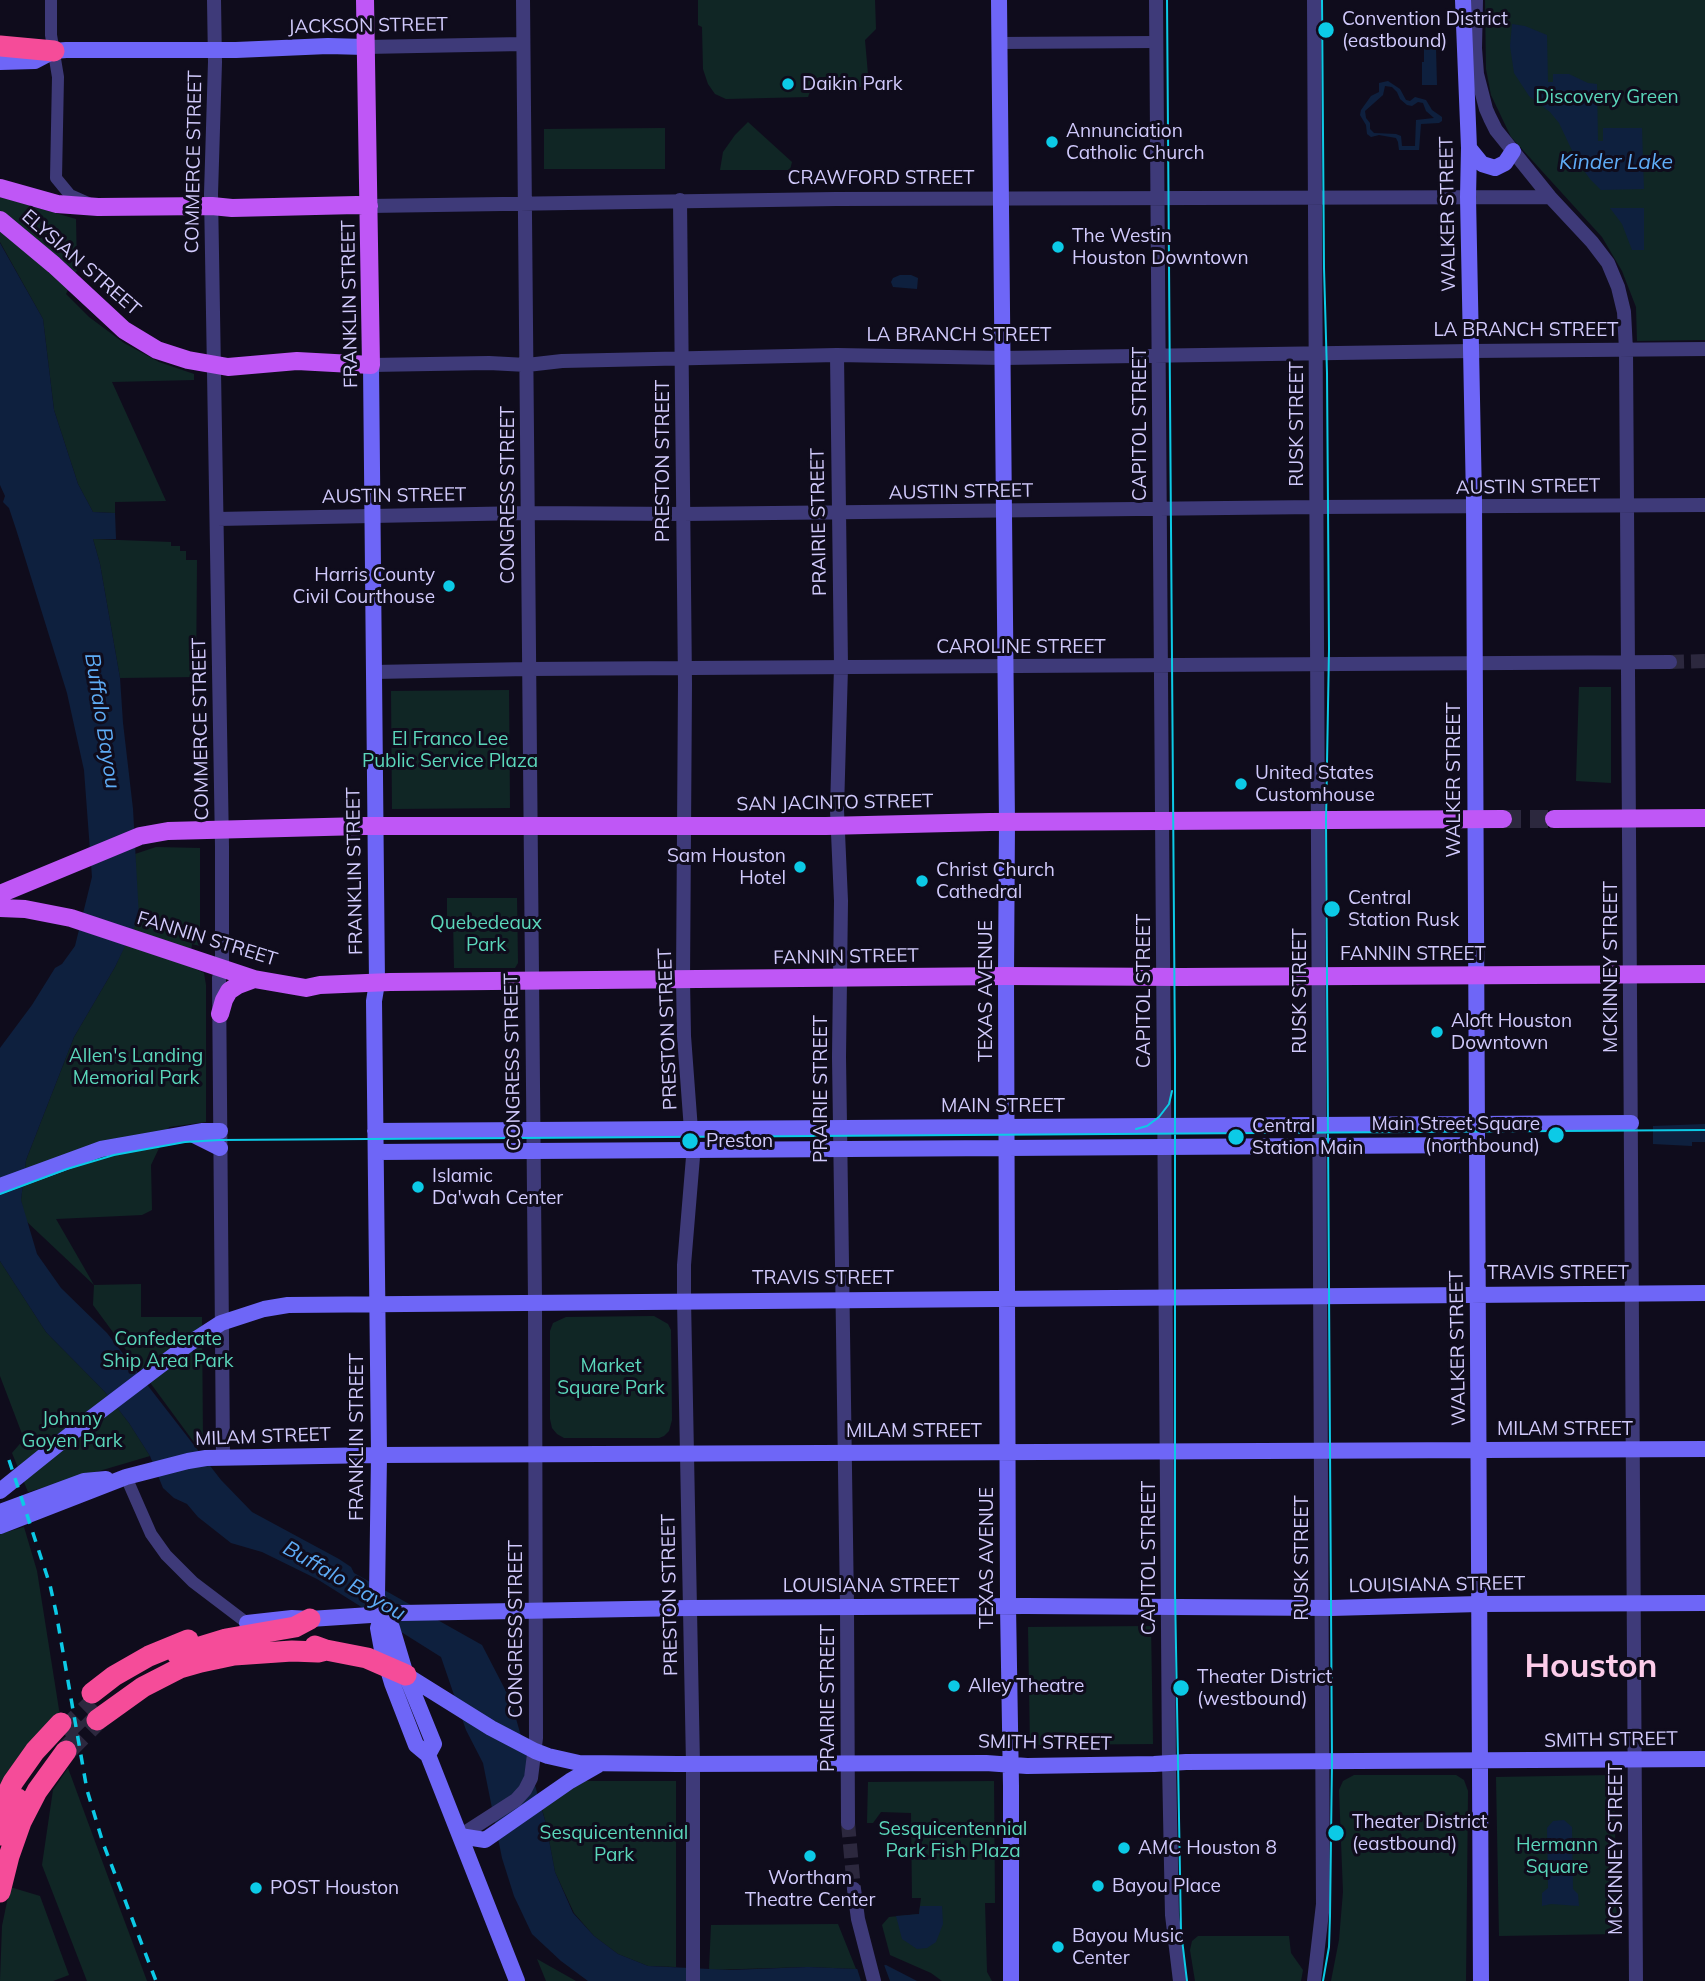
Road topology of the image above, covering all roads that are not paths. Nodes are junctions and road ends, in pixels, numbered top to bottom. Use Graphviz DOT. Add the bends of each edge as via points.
graph roads {
  1 [pos="51,0"];
  2 [pos="214,0"];
  3 [pos="365,0"];
  4 [pos="523,0"];
  5 [pos="999,0"];
  6 [pos="1156,0"];
  7 [pos="1314,0"];
  8 [pos="1463,0"];
  9 [pos="1476,0"];
  10 [pos="1156,42"];
  11 [pos="999,43"];
  12 [pos="523,44"];
  13 [pos="0,46"];
  14 [pos="365,47"];
  15 [pos="215,50"];
  16 [pos="54,51"];
  17 [pos="0,62"];
  18 [pos="1470,65"];
  19 [pos="1469,148"];
  20 [pos="1513,151"];
  21 [pos="0,188"];
  22 [pos="1158,197"];
  23 [pos="1468,197"];
  24 [pos="1550,197"];
  25 [pos="1001,198"];
  26 [pos="1315,198"];
  27 [pos="680,200"];
  28 [pos="525,203"];
  29 [pos="212,206"];
  30 [pos="369,206"];
  31 [pos="98,207"];
  32 [pos="0,220"];
  33 [pos="1705,349"];
  34 [pos="1626,350"];
  35 [pos="1471,351"];
  36 [pos="1316,354"];
  37 [pos="837,355"];
  38 [pos="1159,355"];
  39 [pos="682,358"];
  40 [pos="1003,359"];
  41 [pos="214,365"];
  42 [pos="372,365"];
  43 [pos="527,365"];
  44 [pos="1705,505"];
  45 [pos="1627,506"];
  46 [pos="1317,507"];
  47 [pos="1475,507"];
  48 [pos="1160,509"];
  49 [pos="1004,510"];
  50 [pos="838,512"];
  51 [pos="527,513"];
  52 [pos="682,514"];
  53 [pos="373,517"];
  54 [pos="217,519"];
  55 [pos="1670,662"];
  56 [pos="1628,663"];
  57 [pos="1317,664"];
  58 [pos="1475,664"];
  59 [pos="1161,665"];
  60 [pos="1006,666"];
  61 [pos="841,667"];
  62 [pos="685,668"];
  63 [pos="528,669"];
  64 [pos="374,672"];
  65 [pos="1554,818"];
  66 [pos="1629,818"];
  67 [pos="1705,818"];
  68 [pos="1475,819"];
  69 [pos="1503,819"];
  70 [pos="1318,820"];
  71 [pos="1162,821"];
  72 [pos="1007,822"];
  73 [pos="530,825"];
  74 [pos="837,825"];
  75 [pos="375,826"];
  76 [pos="683,826"];
  77 [pos="222,829"];
  78 [pos="0,894"];
  79 [pos="0,908"];
  80 [pos="222,968"];
  81 [pos="1630,974"];
  82 [pos="1705,974"];
  83 [pos="1319,975"];
  84 [pos="1476,975"];
  85 [pos="1006,976"];
  86 [pos="1163,977"];
  87 [pos="841,978"];
  88 [pos="254,979"];
  89 [pos="682,980"];
  90 [pos="531,981"];
  91 [pos="377,983"];
  92 [pos="220,1014"];
  93 [pos="1631,1123"];
  94 [pos="1477,1124"];
  95 [pos="1320,1125"];
  96 [pos="1165,1126"];
  97 [pos="1006,1127"];
  98 [pos="841,1128"];
  99 [pos="691,1129"];
  100 [pos="533,1130"];
  101 [pos="375,1131"];
  102 [pos="220,1139"];
  103 [pos="1477,1145"];
  104 [pos="1320,1146"];
  105 [pos="1165,1147"];
  106 [pos="1007,1148"];
  107 [pos="841,1149"];
  108 [pos="692,1150"];
  109 [pos="533,1151"];
  110 [pos="376,1152"];
  111 [pos="0,1186"];
  112 [pos="1705,1293"];
  113 [pos="1632,1294"];
  114 [pos="1478,1295"];
  115 [pos="1320,1296"];
  116 [pos="1166,1297"];
  117 [pos="1007,1298"];
  118 [pos="843,1299"];
  119 [pos="684,1300"];
  120 [pos="534,1302"];
  121 [pos="377,1303"];
  122 [pos="221,1323"];
  123 [pos="1633,1449"];
  124 [pos="1705,1449"];
  125 [pos="1480,1450"];
  126 [pos="1167,1451"];
  127 [pos="1321,1451"];
  128 [pos="1007,1452"];
  129 [pos="844,1453"];
  130 [pos="534,1454"];
  131 [pos="687,1454"];
  132 [pos="379,1455"];
  133 [pos="223,1458"];
  134 [pos="134,1475"];
  135 [pos="0,1491"];
  136 [pos="0,1512"];
  137 [pos="0,1526"];
  138 [pos="1634,1603"];
  139 [pos="1705,1603"];
  140 [pos="1479,1604"];
  141 [pos="1008,1606"];
  142 [pos="847,1607"];
  143 [pos="1168,1607"];
  144 [pos="689,1608"];
  145 [pos="1322,1608"];
  146 [pos="535,1611"];
  147 [pos="382,1615"];
  148 [pos="310,1619"];
  149 [pos="249,1629"];
  150 [pos="281,1630"];
  151 [pos="322,1651"];
  152 [pos="386,1665"];
  153 [pos="406,1675"];
  154 [pos="63,1736"];
  155 [pos="535,1751"];
  156 [pos="428,1755"];
  157 [pos="1705,1759"];
  158 [pos="1323,1761"];
  159 [pos="1634,1761"];
  160 [pos="1479,1762"];
  161 [pos="848,1763"];
  162 [pos="1169,1763"];
  163 [pos="600,1764"];
  164 [pos="693,1764"];
  165 [pos="1010,1764"];
  166 [pos="0,1809"];
  167 [pos="848,1823"];
  168 [pos="483,1832"];
  169 [pos="0,1835"];
  170 [pos="460,1836"];
  171 [pos="854,1889"];
  172 [pos="0,1892"];
  173 [pos="517,1981"];
  174 [pos="693,1981"];
  175 [pos="874,1981"];
  176 [pos="1011,1981"];
  177 [pos="1180,1981"];
  178 [pos="1314,1981"];
  179 [pos="1481,1981"];
  180 [pos="1636,1981"];
  1 -- 16 [label="street"];
  2 -- 15 [label="street, COMMERCE STREET"];
  3 -- 14 [label="main road, FRANKLIN STREET"];
  4 -- 12 [label="street, CONGRESS STREET"];
  5 -- 11 [label="main road, TEXAS AVENUE"];
  6 -- 10 [label="street, CAPITOL STREET"];
  7 -- 26 [label="street, RUSK STREET"];
  8 -- 18 [label="main road, WALKER STREET"];
  9 -- 18 [label="street, MCKINNEY STREET"];
  10 -- 11 [label="street"];
  10 -- 22 [label="street, CAPITOL STREET"];
  11 -- 25 [label="main road, TEXAS AVENUE"];
  12 -- 14 [label="street, JACKSON STREET"];
  12 -- 28 [label="street, CONGRESS STREET"];
  13 -- 16 [label="highway"];
  14 -- 15 [label="main road, JACKSON STREET"];
  14 -- 30 [label="main road, FRANKLIN STREET"];
  15 -- 16 [label="main road, JACKSON STREET"];
  15 -- 29 [label="street, COMMERCE STREET"];
  16 -- 17 [label="main road, JACKSON STREET" via="35,61"];
  16 -- 31 [label="street, ELYSIAN STREET" via="58,77 56,178 70,195"];
  18 -- 19 [label="main road, WALKER STREET"];
  18 -- 20 [label="street, MCKINNEY STREET" via="1496,131"];
  19 -- 20 [label="main road" via="1482,164 1495,168"];
  19 -- 23 [label="main road, WALKER STREET"];
  20 -- 24 [label="street, MCKINNEY STREET"];
  21 -- 31 [label="main road, ELYSIAN STREET" via="57,204"];
  22 -- 25 [label="street, CRAWFORD STREET"];
  22 -- 26 [label="street, CRAWFORD STREET"];
  22 -- 38 [label="street, CAPITOL STREET"];
  23 -- 24 [label="street, CRAWFORD STREET"];
  23 -- 26 [label="street, CRAWFORD STREET"];
  23 -- 35 [label="main road, WALKER STREET"];
  24 -- 34 [label="street, MCKINNEY STREET" via="1608,264 1624,312"];
  25 -- 27 [label="street, CRAWFORD STREET"];
  25 -- 40 [label="main road, TEXAS AVENUE"];
  26 -- 36 [label="street, RUSK STREET"];
  27 -- 28 [label="street, CRAWFORD STREET"];
  27 -- 39 [label="street, PRESTON STREET"];
  28 -- 30 [label="street, CRAWFORD STREET"];
  28 -- 43 [label="street, CONGRESS STREET"];
  29 -- 30 [label="main road, CRAWFORD STREET"];
  29 -- 31 [label="main road, ELYSIAN STREET"];
  29 -- 41 [label="street, COMMERCE STREET"];
  30 -- 42 [label="main road, FRANKLIN STREET"];
  32 -- 41 [label="main road, ELYSIAN STREET" via="124,330 157,350"];
  33 -- 34 [label="street, LA BRANCH STREET"];
  34 -- 35 [label="street, LA BRANCH STREET"];
  34 -- 45 [label="street, MCKINNEY STREET"];
  35 -- 36 [label="street, LA BRANCH STREET"];
  35 -- 47 [label="main road, WALKER STREET"];
  36 -- 38 [label="street, LA BRANCH STREET"];
  36 -- 46 [label="street, RUSK STREET"];
  37 -- 39 [label="street, LA BRANCH STREET"];
  37 -- 40 [label="street, LA BRANCH STREET"];
  37 -- 50 [label="street, PRAIRIE STREET"];
  38 -- 40 [label="street, LA BRANCH STREET"];
  38 -- 48 [label="street, CAPITOL STREET"];
  39 -- 43 [label="street, LA BRANCH STREET"];
  39 -- 52 [label="street, PRESTON STREET"];
  40 -- 49 [label="main road, TEXAS AVENUE"];
  41 -- 42 [label="main road, LA BRANCH STREET" via="297,361"];
  41 -- 54 [label="street, COMMERCE STREET"];
  42 -- 43 [label="street, LA BRANCH STREET"];
  42 -- 53 [label="main road, FRANKLIN STREET"];
  43 -- 51 [label="street, CONGRESS STREET"];
  44 -- 45 [label="street, AUSTIN STREET"];
  45 -- 47 [label="street, AUSTIN STREET"];
  45 -- 56 [label="street, MCKINNEY STREET"];
  46 -- 47 [label="street, AUSTIN STREET"];
  46 -- 48 [label="street, AUSTIN STREET"];
  46 -- 57 [label="street, RUSK STREET"];
  47 -- 58 [label="main road, WALKER STREET"];
  48 -- 49 [label="street, AUSTIN STREET"];
  48 -- 59 [label="street, CAPITOL STREET"];
  49 -- 50 [label="street, AUSTIN STREET"];
  49 -- 60 [label="main road, TEXAS AVENUE"];
  50 -- 52 [label="street, AUSTIN STREET"];
  50 -- 61 [label="street, PRAIRIE STREET"];
  51 -- 52 [label="street, AUSTIN STREET"];
  51 -- 53 [label="street, AUSTIN STREET"];
  51 -- 63 [label="street, CONGRESS STREET"];
  52 -- 62 [label="street, PRESTON STREET"];
  53 -- 54 [label="street, AUSTIN STREET"];
  53 -- 64 [label="main road, FRANKLIN STREET"];
  54 -- 77 [label="street, COMMERCE STREET"];
  55 -- 56 [label="street, CAROLINE STREET"];
  56 -- 58 [label="street, CAROLINE STREET"];
  56 -- 66 [label="street, MCKINNEY STREET"];
  57 -- 58 [label="street, CAROLINE STREET"];
  57 -- 59 [label="street, CAROLINE STREET"];
  57 -- 70 [label="street, RUSK STREET"];
  58 -- 68 [label="main road, WALKER STREET"];
  59 -- 60 [label="street, CAROLINE STREET"];
  59 -- 71 [label="street, CAPITOL STREET"];
  60 -- 61 [label="street, CAROLINE STREET"];
  60 -- 72 [label="main road, TEXAS AVENUE"];
  61 -- 62 [label="street, CAROLINE STREET"];
  61 -- 74 [label="street, PRAIRIE STREET"];
  62 -- 63 [label="street, CAROLINE STREET"];
  62 -- 76 [label="street, PRESTON STREET"];
  63 -- 64 [label="street, CAROLINE STREET"];
  63 -- 73 [label="street, CONGRESS STREET"];
  64 -- 75 [label="main road, FRANKLIN STREET"];
  65 -- 66 [label="main road"];
  66 -- 67 [label="main road"];
  66 -- 81 [label="street, MCKINNEY STREET"];
  68 -- 69 [label="main road, SAN JACINTO STREET"];
  68 -- 70 [label="main road, SAN JACINTO STREET"];
  68 -- 84 [label="main road, WALKER STREET"];
  70 -- 71 [label="main road, SAN JACINTO STREET"];
  70 -- 83 [label="street, RUSK STREET"];
  71 -- 72 [label="main road, SAN JACINTO STREET"];
  71 -- 86 [label="street, CAPITOL STREET"];
  72 -- 74 [label="main road, SAN JACINTO STREET"];
  72 -- 85 [label="main road, TEXAS AVENUE"];
  73 -- 75 [label="main road, SAN JACINTO STREET"];
  73 -- 76 [label="main road, SAN JACINTO STREET"];
  73 -- 90 [label="street, CONGRESS STREET"];
  74 -- 76 [label="main road, SAN JACINTO STREET"];
  74 -- 87 [label="street, PRAIRIE STREET"];
  75 -- 77 [label="main road, SAN JACINTO STREET"];
  75 -- 91 [label="main road, FRANKLIN STREET"];
  76 -- 89 [label="street, PRESTON STREET"];
  77 -- 78 [label="main road, SAN JACINTO STREET" via="140,836"];
  77 -- 80 [label="street, COMMERCE STREET"];
  79 -- 80 [label="main road, FANNIN STREET" via="71,918"];
  80 -- 88 [label="main road, FANNIN STREET"];
  80 -- 92 [label="street, COMMERCE STREET"];
  81 -- 82 [label="main road, FANNIN STREET"];
  81 -- 84 [label="main road, FANNIN STREET"];
  81 -- 93 [label="street, MCKINNEY STREET"];
  83 -- 84 [label="main road, FANNIN STREET"];
  83 -- 86 [label="main road, FANNIN STREET"];
  83 -- 95 [label="street, RUSK STREET"];
  84 -- 94 [label="main road, WALKER STREET"];
  85 -- 86 [label="main road, FANNIN STREET"];
  85 -- 87 [label="main road, FANNIN STREET"];
  85 -- 97 [label="main road, TEXAS AVENUE"];
  86 -- 96 [label="street, CAPITOL STREET"];
  87 -- 89 [label="main road, FANNIN STREET"];
  87 -- 98 [label="street, PRAIRIE STREET"];
  88 -- 91 [label="main road, FANNIN STREET" via="306,988"];
  88 -- 92 [label="main road" via="229,991"];
  89 -- 90 [label="main road, FANNIN STREET"];
  89 -- 99 [label="street, PRESTON STREET"];
  90 -- 91 [label="main road, FANNIN STREET"];
  90 -- 100 [label="street, CONGRESS STREET"];
  91 -- 101 [label="main road, FRANKLIN STREET"];
  92 -- 102 [label="street, COMMERCE STREET"];
  93 -- 94 [label="main road, MAIN STREET"];
  93 -- 113 [label="street, MCKINNEY STREET"];
  94 -- 95 [label="main road, MAIN STREET"];
  94 -- 103 [label="main road, WALKER STREET"];
  95 -- 96 [label="main road, MAIN STREET"];
  95 -- 104 [label="street, RUSK STREET"];
  96 -- 97 [label="main road, MAIN STREET"];
  96 -- 105 [label="street, CAPITOL STREET"];
  97 -- 98 [label="main road, MAIN STREET"];
  97 -- 106 [label="main road, TEXAS AVENUE"];
  98 -- 99 [label="main road, MAIN STREET"];
  98 -- 107 [label="street, PRAIRIE STREET"];
  99 -- 100 [label="main road, MAIN STREET"];
  99 -- 108 [label="street, PRESTON STREET"];
  100 -- 101 [label="main road, MAIN STREET"];
  100 -- 109 [label="street, CONGRESS STREET"];
  101 -- 110 [label="main road, FRANKLIN STREET"];
  102 -- 111 [label="main road" via="190,1134 135,1141"];
  102 -- 122 [label="street, COMMERCE STREET"];
  103 -- 104 [label="main road"];
  103 -- 114 [label="main road, WALKER STREET"];
  104 -- 105 [label="main road"];
  104 -- 115 [label="street, RUSK STREET"];
  105 -- 106 [label="main road"];
  105 -- 116 [label="street, CAPITOL STREET"];
  106 -- 107 [label="main road"];
  106 -- 117 [label="main road, TEXAS AVENUE"];
  107 -- 108 [label="main road"];
  107 -- 118 [label="street, PRAIRIE STREET"];
  108 -- 109 [label="main road"];
  108 -- 119 [label="street, PRESTON STREET"];
  109 -- 110 [label="main road"];
  109 -- 120 [label="street, CONGRESS STREET"];
  110 -- 121 [label="main road, FRANKLIN STREET"];
  112 -- 113 [label="main road, TRAVIS STREET"];
  113 -- 114 [label="main road, TRAVIS STREET"];
  113 -- 123 [label="street, MCKINNEY STREET"];
  114 -- 115 [label="main road, TRAVIS STREET"];
  114 -- 125 [label="main road, WALKER STREET"];
  115 -- 116 [label="main road, TRAVIS STREET"];
  115 -- 127 [label="street, RUSK STREET"];
  116 -- 117 [label="main road, TRAVIS STREET"];
  116 -- 126 [label="street, CAPITOL STREET"];
  117 -- 118 [label="main road, TRAVIS STREET"];
  117 -- 128 [label="main road, TEXAS AVENUE"];
  118 -- 119 [label="main road, TRAVIS STREET"];
  118 -- 129 [label="street, PRAIRIE STREET"];
  119 -- 120 [label="main road, TRAVIS STREET"];
  119 -- 131 [label="street, PRESTON STREET"];
  120 -- 121 [label="main road, TRAVIS STREET"];
  120 -- 130 [label="street, CONGRESS STREET"];
  121 -- 122 [label="main road, TRAVIS STREET" via="288,1305"];
  121 -- 132 [label="main road, FRANKLIN STREET"];
  122 -- 133 [label="street, COMMERCE STREET"];
  122 -- 135 [label="main road, TRAVIS STREET" via="174,1354"];
  123 -- 124 [label="main road, MILAM STREET"];
  123 -- 125 [label="main road, MILAM STREET"];
  123 -- 138 [label="street, MCKINNEY STREET"];
  125 -- 127 [label="main road, MILAM STREET"];
  125 -- 140 [label="main road, WALKER STREET"];
  126 -- 127 [label="main road, MILAM STREET"];
  126 -- 128 [label="main road, MILAM STREET"];
  126 -- 143 [label="street, CAPITOL STREET"];
  127 -- 145 [label="street, RUSK STREET"];
  128 -- 129 [label="main road, MILAM STREET"];
  128 -- 141 [label="main road, TEXAS AVENUE"];
  129 -- 131 [label="main road, MILAM STREET"];
  129 -- 142 [label="street, PRAIRIE STREET"];
  130 -- 131 [label="main road, MILAM STREET"];
  130 -- 132 [label="main road, MILAM STREET"];
  130 -- 146 [label="street, CONGRESS STREET"];
  131 -- 144 [label="street, PRESTON STREET"];
  132 -- 133 [label="main road, MILAM STREET"];
  132 -- 147 [label="main road, FRANKLIN STREET" via="377,1596"];
  133 -- 134 [label="main road, MILAM STREET" via="188,1461"];
  134 -- 136 [label="main road, MILAM STREET" via="84,1481"];
  134 -- 137 [label="main road, MILAM STREET"];
  134 -- 149 [label="street" via="151,1534 166,1555"];
  138 -- 139 [label="main road, LOUISIANA STREET"];
  138 -- 140 [label="main road, LOUISIANA STREET"];
  138 -- 159 [label="street, MCKINNEY STREET"];
  140 -- 145 [label="main road, LOUISIANA STREET"];
  140 -- 160 [label="main road, WALKER STREET"];
  141 -- 142 [label="main road, LOUISIANA STREET"];
  141 -- 143 [label="main road, LOUISIANA STREET"];
  141 -- 165 [label="main road, TEXAS AVENUE"];
  142 -- 144 [label="main road, LOUISIANA STREET"];
  142 -- 161 [label="street, PRAIRIE STREET"];
  143 -- 145 [label="main road, LOUISIANA STREET"];
  143 -- 162 [label="street, CAPITOL STREET"];
  144 -- 146 [label="main road, LOUISIANA STREET"];
  144 -- 164 [label="street, PRESTON STREET"];
  145 -- 158 [label="street, RUSK STREET"];
  146 -- 147 [label="main road, LOUISIANA STREET"];
  146 -- 155 [label="street, CONGRESS STREET"];
  147 -- 148 [label="main road, LOUISIANA STREET"];
  147 -- 152 [label="main road, FRANKLIN STREET" via="378,1628"];
  147 -- 153 [label="main road, FRANKLIN STREET" via="392,1628"];
  148 -- 150 [label="highway"];
  149 -- 150 [label="highway"];
  149 -- 150 [label="main road"];
  149 -- 151 [label="highway" via="228,1627 149,1656 114,1676 95,1705 201,1662 234,1655"];
  150 -- 151 [label="highway"];
  151 -- 152 [label="highway"];
  152 -- 153 [label="highway"];
  152 -- 156 [label="main road, FRANKLIN STREET" via="416,1745"];
  153 -- 155 [label="main road, SMITH STREET"];
  153 -- 156 [label="main road, FRANKLIN STREET" via="434,1744"];
  154 -- 166 [label="highway" via="35,1751"];
  154 -- 169 [label="highway" via="28,1779"];
  154 -- 172 [label="highway" via="22,1822"];
  155 -- 163 [label="main road, SMITH STREET" via="562,1760"];
  155 -- 168 [label="street, CONGRESS STREET" via="525,1790"];
  156 -- 170 [label="main road, FRANKLIN STREET"];
  157 -- 159 [label="main road, SMITH STREET"];
  158 -- 160 [label="main road, SMITH STREET"];
  158 -- 162 [label="main road, SMITH STREET"];
  158 -- 178 [label="street, RUSK STREET" via="1323,1916"];
  159 -- 160 [label="main road, SMITH STREET"];
  159 -- 180 [label="street, MCKINNEY STREET"];
  160 -- 179 [label="main road, WALKER STREET"];
  161 -- 164 [label="main road, SMITH STREET"];
  161 -- 165 [label="main road, SMITH STREET"];
  161 -- 167 [label="street, PRAIRIE STREET"];
  162 -- 165 [label="main road, SMITH STREET"];
  162 -- 177 [label="street, CAPITOL STREET" via="1172,1915"];
  163 -- 164 [label="main road, SMITH STREET"];
  163 -- 168 [label="main road"];
  164 -- 174 [label="street, PRESTON STREET"];
  165 -- 176 [label="main road, TEXAS AVENUE"];
  168 -- 170 [label="main road"];
  170 -- 173 [label="main road, FRANKLIN STREET"];
  171 -- 175 [label="street"];
}
